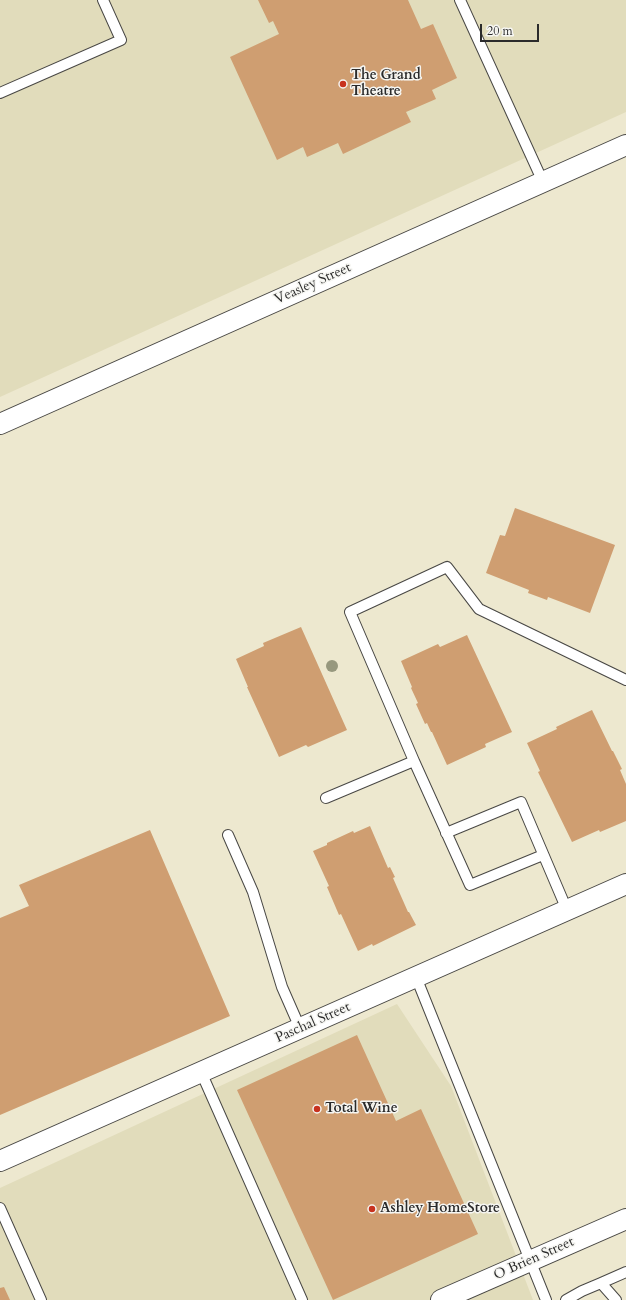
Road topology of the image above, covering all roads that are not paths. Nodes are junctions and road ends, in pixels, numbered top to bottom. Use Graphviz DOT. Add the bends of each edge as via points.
graph roads {
  1 [pos="103,0"];
  2 [pos="460,0"];
  3 [pos="0,93"];
  4 [pos="626,145"];
  5 [pos="543,182"];
  6 [pos="0,424"];
  7 [pos="626,680"];
  8 [pos="414,761"];
  9 [pos="326,798"];
  10 [pos="446,833"];
  11 [pos="228,835"];
  12 [pos="543,855"];
  13 [pos="626,884"];
  14 [pos="567,910"];
  15 [pos="416,977"];
  16 [pos="300,1028"];
  17 [pos="201,1072"];
  18 [pos="0,1161"];
  19 [pos="1,1213"];
  20 [pos="626,1218"];
  21 [pos="529,1261"];
  22 [pos="626,1272"];
  23 [pos="601,1283"];
  24 [pos="41,1300"];
  25 [pos="302,1300"];
  26 [pos="441,1300"];
  27 [pos="546,1300"];
  28 [pos="566,1300"];
  29 [pos="616,1300"];
  1 -- 3 [label="lane" via="121,40"];
  2 -- 5 [label="lane"];
  4 -- 5 [label="street, Veasley Street"];
  5 -- 6 [label="street, Veasley Street"];
  7 -- 8 [label="lane" via="479,609 447,567 350,612"];
  8 -- 9 [label="lane"];
  8 -- 10 [label="lane"];
  10 -- 12 [label="lane" via="470,885"];
  10 -- 12 [label="lane" via="521,802"];
  11 -- 16 [label="lane" via="253,892 282,987"];
  12 -- 14 [label="lane"];
  13 -- 14 [label="street, Paschal Street"];
  14 -- 15 [label="street, Paschal Street"];
  15 -- 16 [label="street, Paschal Street"];
  15 -- 21 [label="lane"];
  16 -- 17 [label="street, Paschal Street"];
  17 -- 18 [label="street, Paschal Street"];
  17 -- 25 [label="lane"];
  19 -- 24 [label="lane"];
  20 -- 21 [label="street, O Brien Street"];
  21 -- 26 [label="street, O Brien Street"];
  21 -- 27 [label="lane"];
  22 -- 23 [label="lane"];
  23 -- 28 [label="lane"];
  23 -- 29 [label="lane"];
}
